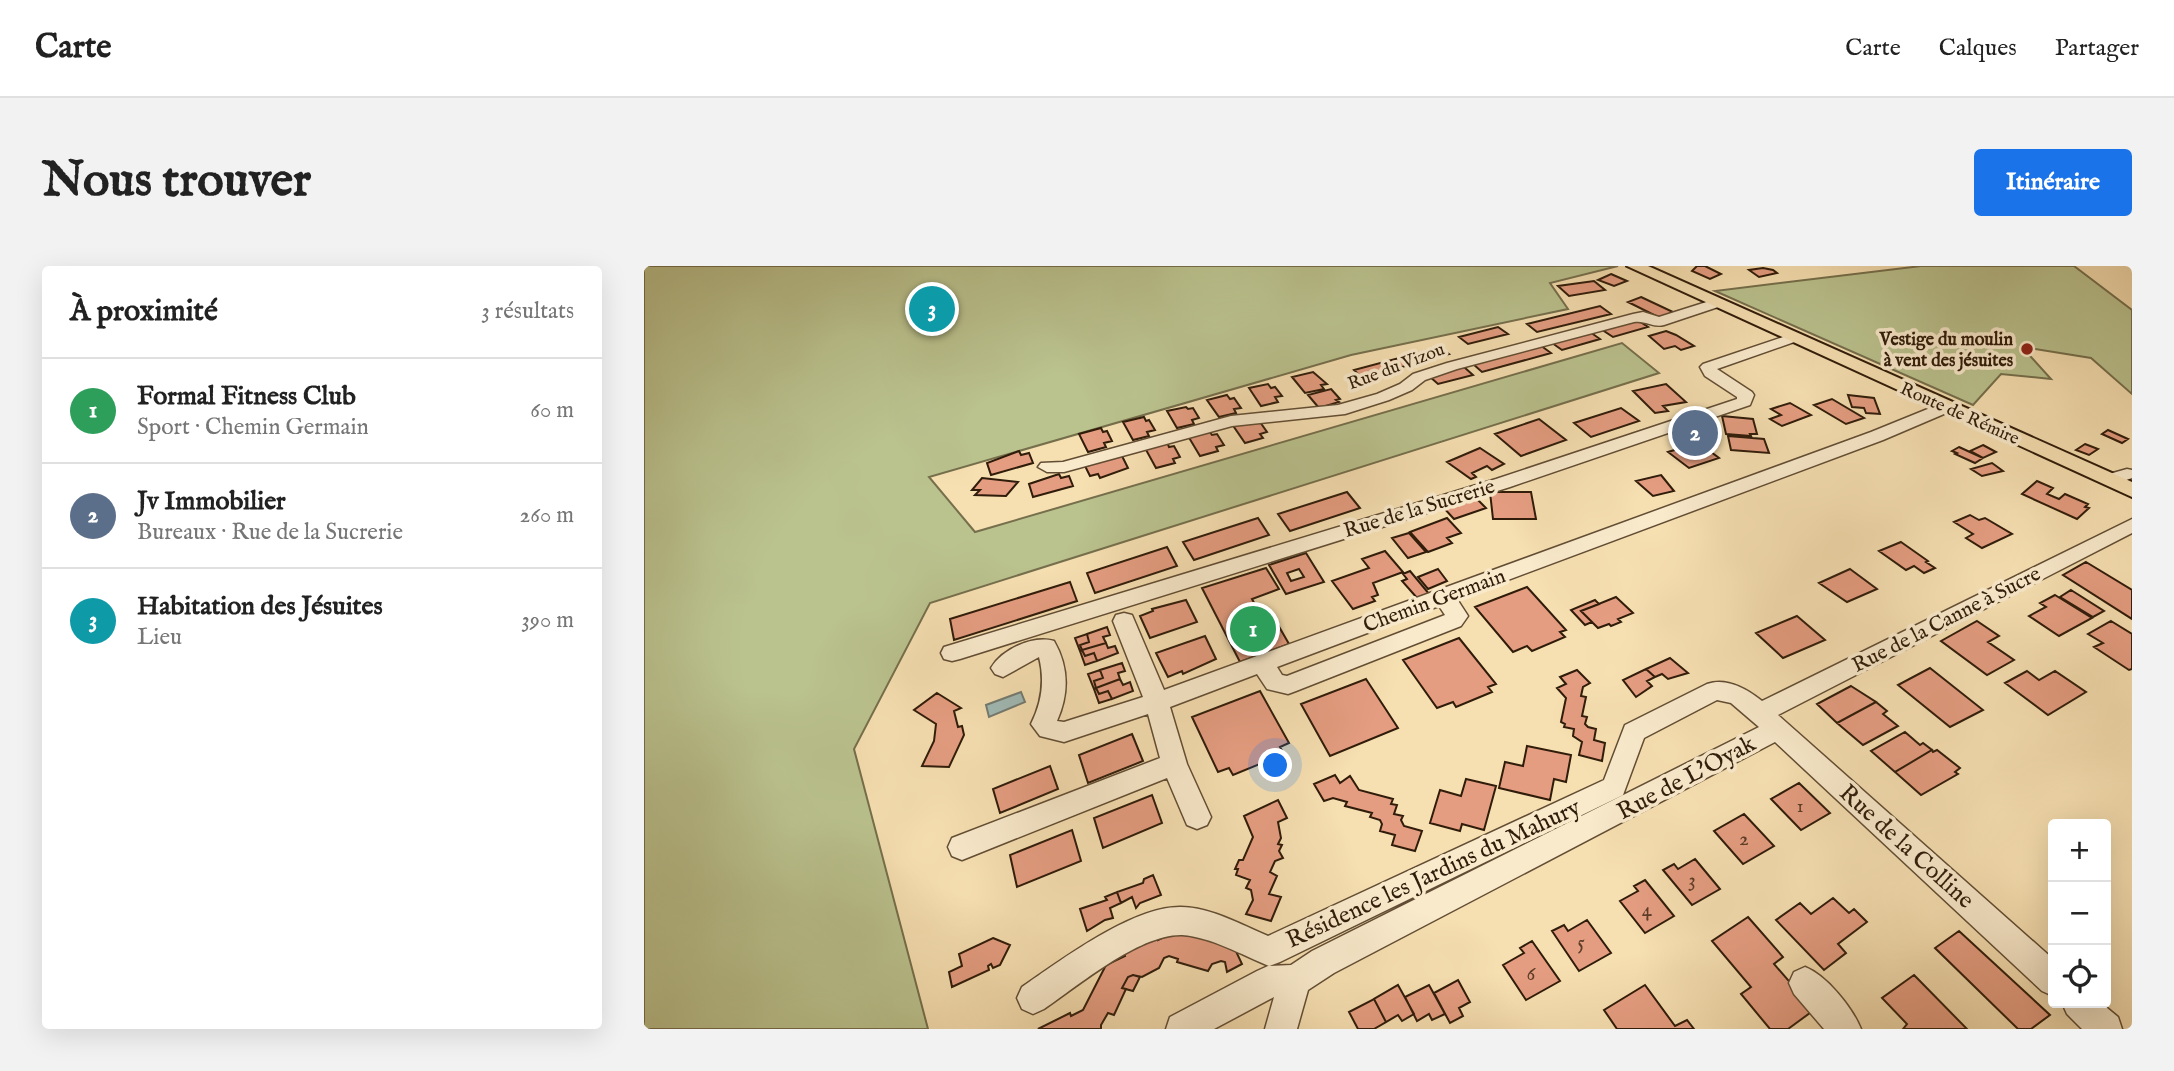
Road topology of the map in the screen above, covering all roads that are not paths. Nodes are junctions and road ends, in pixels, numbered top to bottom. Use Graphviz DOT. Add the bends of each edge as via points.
graph roads {
  1 [pos="1635,266"];
  2 [pos="1716,303"];
  3 [pos="1792,338"];
  4 [pos="1945,407"];
  5 [pos="1047,467"];
  6 [pos="2123,481"];
  7 [pos="2132,525"];
  8 [pos="1124,621"];
  9 [pos="952,653"];
  10 [pos="1003,668"];
  11 [pos="1157,702"];
  12 [pos="1769,721"];
  13 [pos="1174,764"];
  14 [pos="1197,817"];
  15 [pos="962,847"];
  16 [pos="2048,975"];
  17 [pos="1295,980"];
  18 [pos="1805,983"];
  19 [pos="1033,998"];
  20 [pos="2083,1008"];
  21 [pos="1182,1029"];
  22 [pos="1281,1029"];
  23 [pos="1845,1029"];
  24 [pos="2106,1029"];
  1 -- 2 [label="main road, Route de Rémire"];
  2 -- 3 [label="main road, Route de Rémire"];
  2 -- 5 [label="street, Rue du Vizou" via="1659,323 1643,316 1471,360 1339,410 1231,421 1064,467"];
  3 -- 4 [label="main road, Route de Rémire"];
  3 -- 9 [label="street, Rue de la Sucrerie" via="1707,367 1746,395 1744,402"];
  4 -- 6 [label="main road, Route de Rémire"];
  4 -- 11 [label="street, Chemin Germain" via="1444,596 1457,615 1453,620 1288,685 1275,683 1262,663"];
  7 -- 12 [label="street, Rue de la Canne à Sucre"];
  8 -- 11 [label="street"];
  10 -- 11 [label="street" via="1028,650 1046,648 1054,663 1051,710 1043,724 1049,729 1064,732"];
  11 -- 13 [label="street"];
  12 -- 16 [label="street, Rue de la Colline"];
  12 -- 17 [label="street, Rue de L'Oyak"];
  12 -- 19 [label="street, Résidence les Jardins du Mahury" via="1738,695 1715,690 1634,732 1614,787 1269,951 1183,921 1168,922 1099,953"];
  13 -- 14 [label="street"];
  13 -- 15 [label="street"];
  17 -- 21 [label="street, Rue de L'Oyak" via="1268,982"];
  17 -- 22 [label="street"];
  18 -- 23 [label="street"];
  20 -- 24 [label="street"];
}
